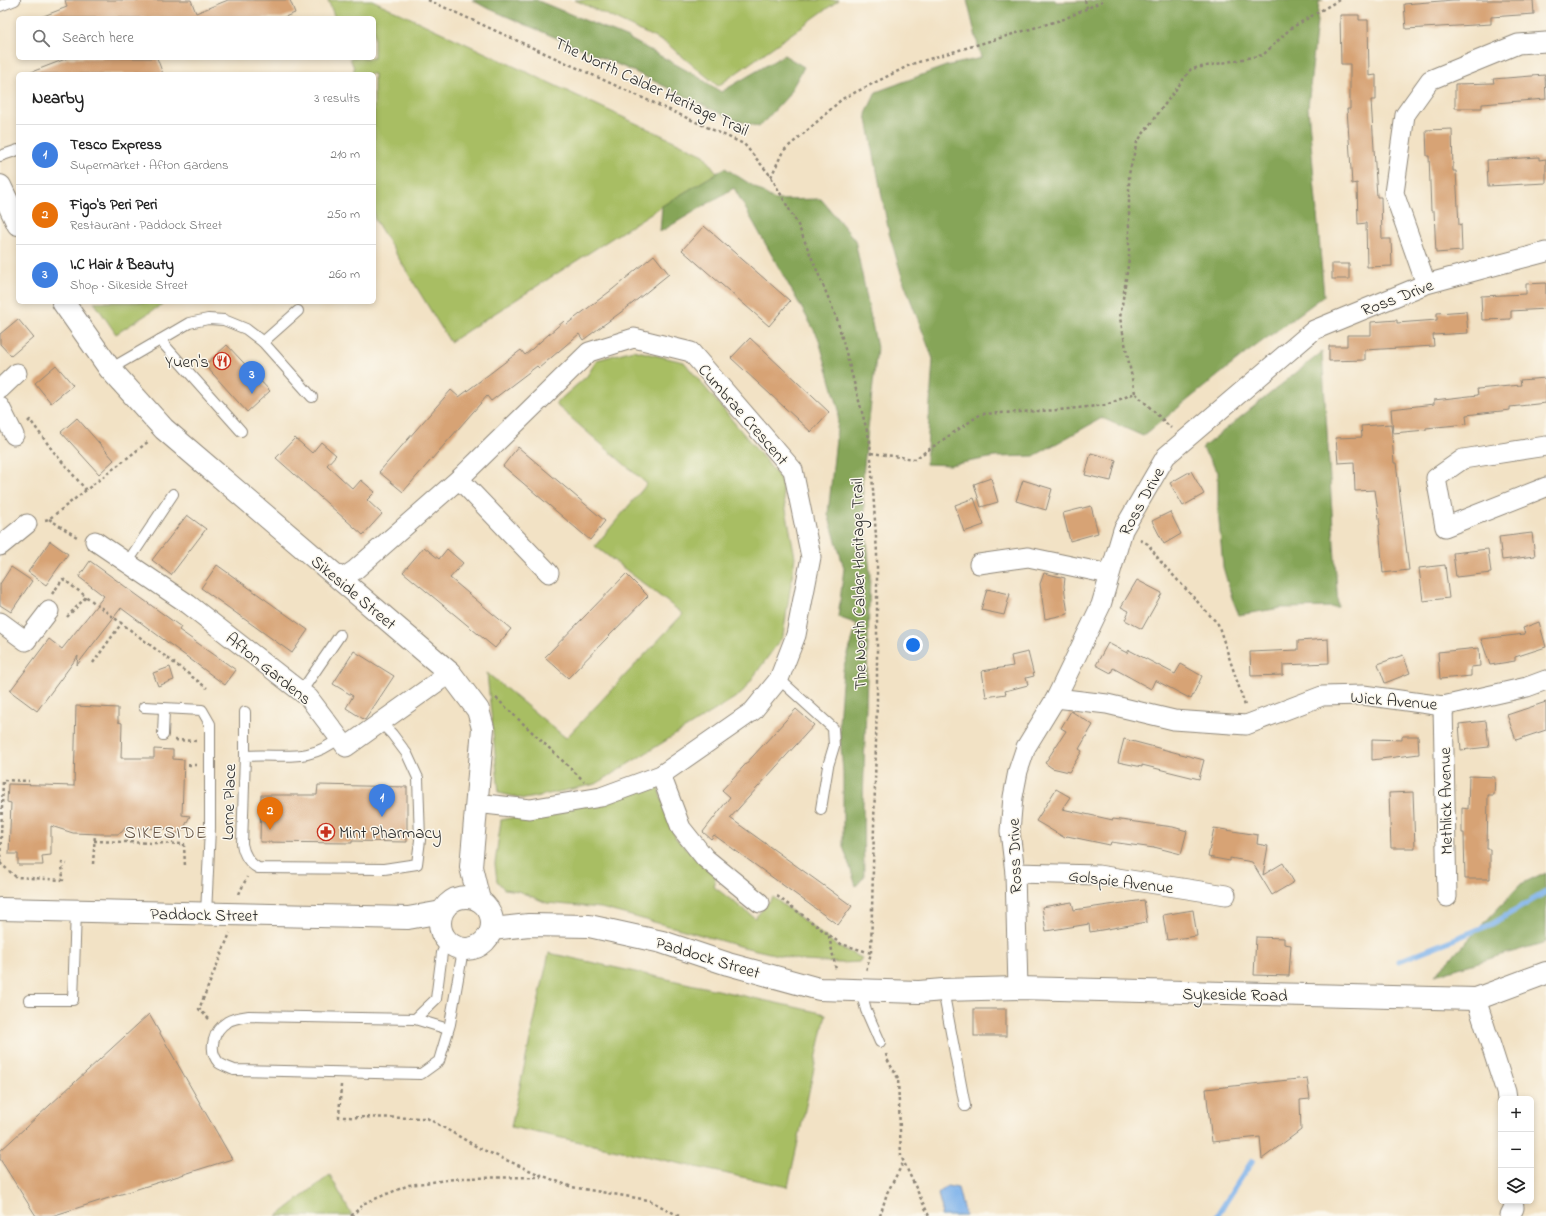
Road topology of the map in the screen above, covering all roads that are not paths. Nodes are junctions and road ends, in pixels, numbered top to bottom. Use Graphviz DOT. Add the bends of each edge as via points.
graph roads {
  1 [pos="15,0"];
  2 [pos="0,6"];
  3 [pos="1546,42"];
  4 [pos="16,151"];
  5 [pos="0,156"];
  6 [pos="0,186"];
  7 [pos="16,220"];
  8 [pos="1546,252"];
  9 [pos="1426,284"];
  10 [pos="65,304"];
  11 [pos="298,311"];
  12 [pos="160,340"];
  13 [pos="263,342"];
  14 [pos="110,369"];
  15 [pos="17,373"];
  16 [pos="0,389"];
  17 [pos="312,397"];
  18 [pos="0,407"];
  19 [pos="242,431"];
  20 [pos="14,434"];
  21 [pos="1546,446"];
  22 [pos="459,479"];
  23 [pos="1546,487"];
  24 [pos="173,494"];
  25 [pos="27,524"];
  26 [pos="95,541"];
  27 [pos="1,544"];
  28 [pos="127,563"];
  29 [pos="979,564"];
  30 [pos="549,573"];
  31 [pos="1109,574"];
  32 [pos="340,580"];
  33 [pos="49,611"];
  34 [pos="0,622"];
  35 [pos="340,635"];
  36 [pos="450,673"];
  37 [pos="779,680"];
  38 [pos="1546,680"];
  39 [pos="301,692"];
  40 [pos="1056,698"];
  41 [pos="1443,706"];
  42 [pos="144,707"];
  43 [pos="164,709"];
  44 [pos="245,712"];
  45 [pos="381,723"];
  46 [pos="163,736"];
  47 [pos="339,738"];
  48 [pos="245,756"];
  49 [pos="661,775"];
  50 [pos="476,803"];
  51 [pos="821,809"];
  52 [pos="471,868"];
  53 [pos="1015,873"];
  54 [pos="1226,895"];
  55 [pos="1447,897"];
  56 [pos="760,903"];
  57 [pos="0,909"];
  58 [pos="76,910"];
  59 [pos="206,914"];
  60 [pos="487,915"];
  61 [pos="450,927"];
  62 [pos="1546,973"];
  63 [pos="1018,988"];
  64 [pos="943,990"];
  65 [pos="851,991"];
  66 [pos="919,992"];
  67 [pos="1476,999"];
  68 [pos="29,1000"];
  69 [pos="415,1019"];
  70 [pos="448,1029"];
  71 [pos="880,1042"];
  72 [pos="1506,1096"];
  73 [pos="965,1106"];
  74 [pos="1513,1204"];
  75 [pos="1510,1216"];
  1 -- 2 [label="lane"];
  3 -- 9 [label="street" via="1518,44 1430,80 1404,115 1394,193"];
  4 -- 5 [label="lane"];
  6 -- 7 [label="street"];
  8 -- 9 [label="street, Ross Drive"];
  9 -- 31 [label="street, Ross Drive" via="1314,330 1166,456 1123,530"];
  10 -- 14 [label="street, Sikeside Street"];
  11 -- 13 [label="lane"];
  12 -- 13 [label="lane" via="189,323 208,319 224,320 246,329"];
  12 -- 14 [label="lane"];
  12 -- 19 [label="lane"];
  13 -- 17 [label="lane"];
  14 -- 32 [label="street, Sikeside Street" via="164,429"];
  15 -- 16 [label="street"];
  18 -- 20 [label="street"];
  21 -- 23 [label="street" via="1463,459 1436,478 1445,527"];
  22 -- 30 [label="street"];
  22 -- 32 [label="street, Cumbrae Crescent" via="355,570"];
  22 -- 37 [label="street, Cumbrae Crescent" via="589,352 634,338 691,352 793,470 811,557 796,635"];
  24 -- 28 [label="lane"];
  25 -- 27 [label="street"];
  26 -- 28 [label="street, Afton Gardens"];
  28 -- 39 [label="street, Afton Gardens" via="188,604"];
  29 -- 31 [label="street" via="1028,558"];
  31 -- 40 [label="street, Ross Drive" via="1100,605"];
  32 -- 36 [label="street, Sikeside Street"];
  33 -- 34 [label="street" via="26,641"];
  35 -- 39 [label="lane"];
  36 -- 45 [label="street"];
  36 -- 50 [label="street, Sikeside Street" via="478,710 483,728"];
  37 -- 49 [label="street, Cumbrae Crescent" via="753,711"];
  37 -- 51 [label="lane" via="833,728 834,746"];
  38 -- 41 [label="street, Wick Avenue" via="1527,687"];
  39 -- 47 [label="street, Afton Gardens" via="309,698"];
  40 -- 41 [label="street, Wick Avenue" via="1107,704 1174,720 1246,726 1322,696 1363,695"];
  40 -- 53 [label="street, Ross Drive" via="1026,747 1018,771 1010,832"];
  41 -- 55 [label="street, Methlick Avenue"];
  42 -- 43 [label="lane"];
  43 -- 46 [label="lane"];
  43 -- 59 [label="lane" via="202,710 210,724 210,828"];
  44 -- 48 [label="lane"];
  45 -- 47 [label="street" via="346,747"];
  45 -- 48 [label="lane, Lorne Place" via="407,754 418,778 420,840 417,864 384,869 258,868 252,865 243,853 242,844"];
  47 -- 48 [label="lane, Lorne Place" via="328,747 302,756"];
  49 -- 50 [label="street, Cumbrae Crescent" via="601,797 530,809"];
  49 -- 56 [label="street" via="681,828 705,858"];
  50 -- 52 [label="street, Sikeside Street"];
  52 -- 60 [label="street, Sikeside Street"];
  52 -- 61 [label="street, Sikeside Street"];
  53 -- 54 [label="street, Golspie Avenue" via="1098,875"];
  53 -- 63 [label="street, Ross Drive"];
  57 -- 58 [label="street, Paddock Street"];
  58 -- 59 [label="street, Paddock Street"];
  58 -- 68 [label="lane" via="73,1000"];
  59 -- 61 [label="street, Paddock Street" via="408,918"];
  60 -- 61 [label="street, Paddock Street" via="473,898 464,897"];
  60 -- 61 [label="street" via="486,941 478,947"];
  60 -- 65 [label="street, Paddock Street" via="529,925 589,926 662,942 728,964 819,989"];
  61 -- 69 [label="lane" via="442,954 436,999"];
  61 -- 70 [label="lane"];
  62 -- 67 [label="street, Sykeside Road"];
  63 -- 64 [label="street, Sykeside Road"];
  63 -- 67 [label="street, Sykeside Road"];
  64 -- 66 [label="street, Sykeside Road"];
  64 -- 73 [label="lane"];
  65 -- 66 [label="street, Paddock Street"];
  65 -- 71 [label="lane" via="866,1010"];
  67 -- 72 [label="street"];
  69 -- 70 [label="lane"];
  69 -- 70 [label="lane" via="249,1016 229,1021 218,1028 213,1041 214,1052 220,1063 234,1070 421,1074 439,1061"];
  74 -- 75 [label="street"];
}
